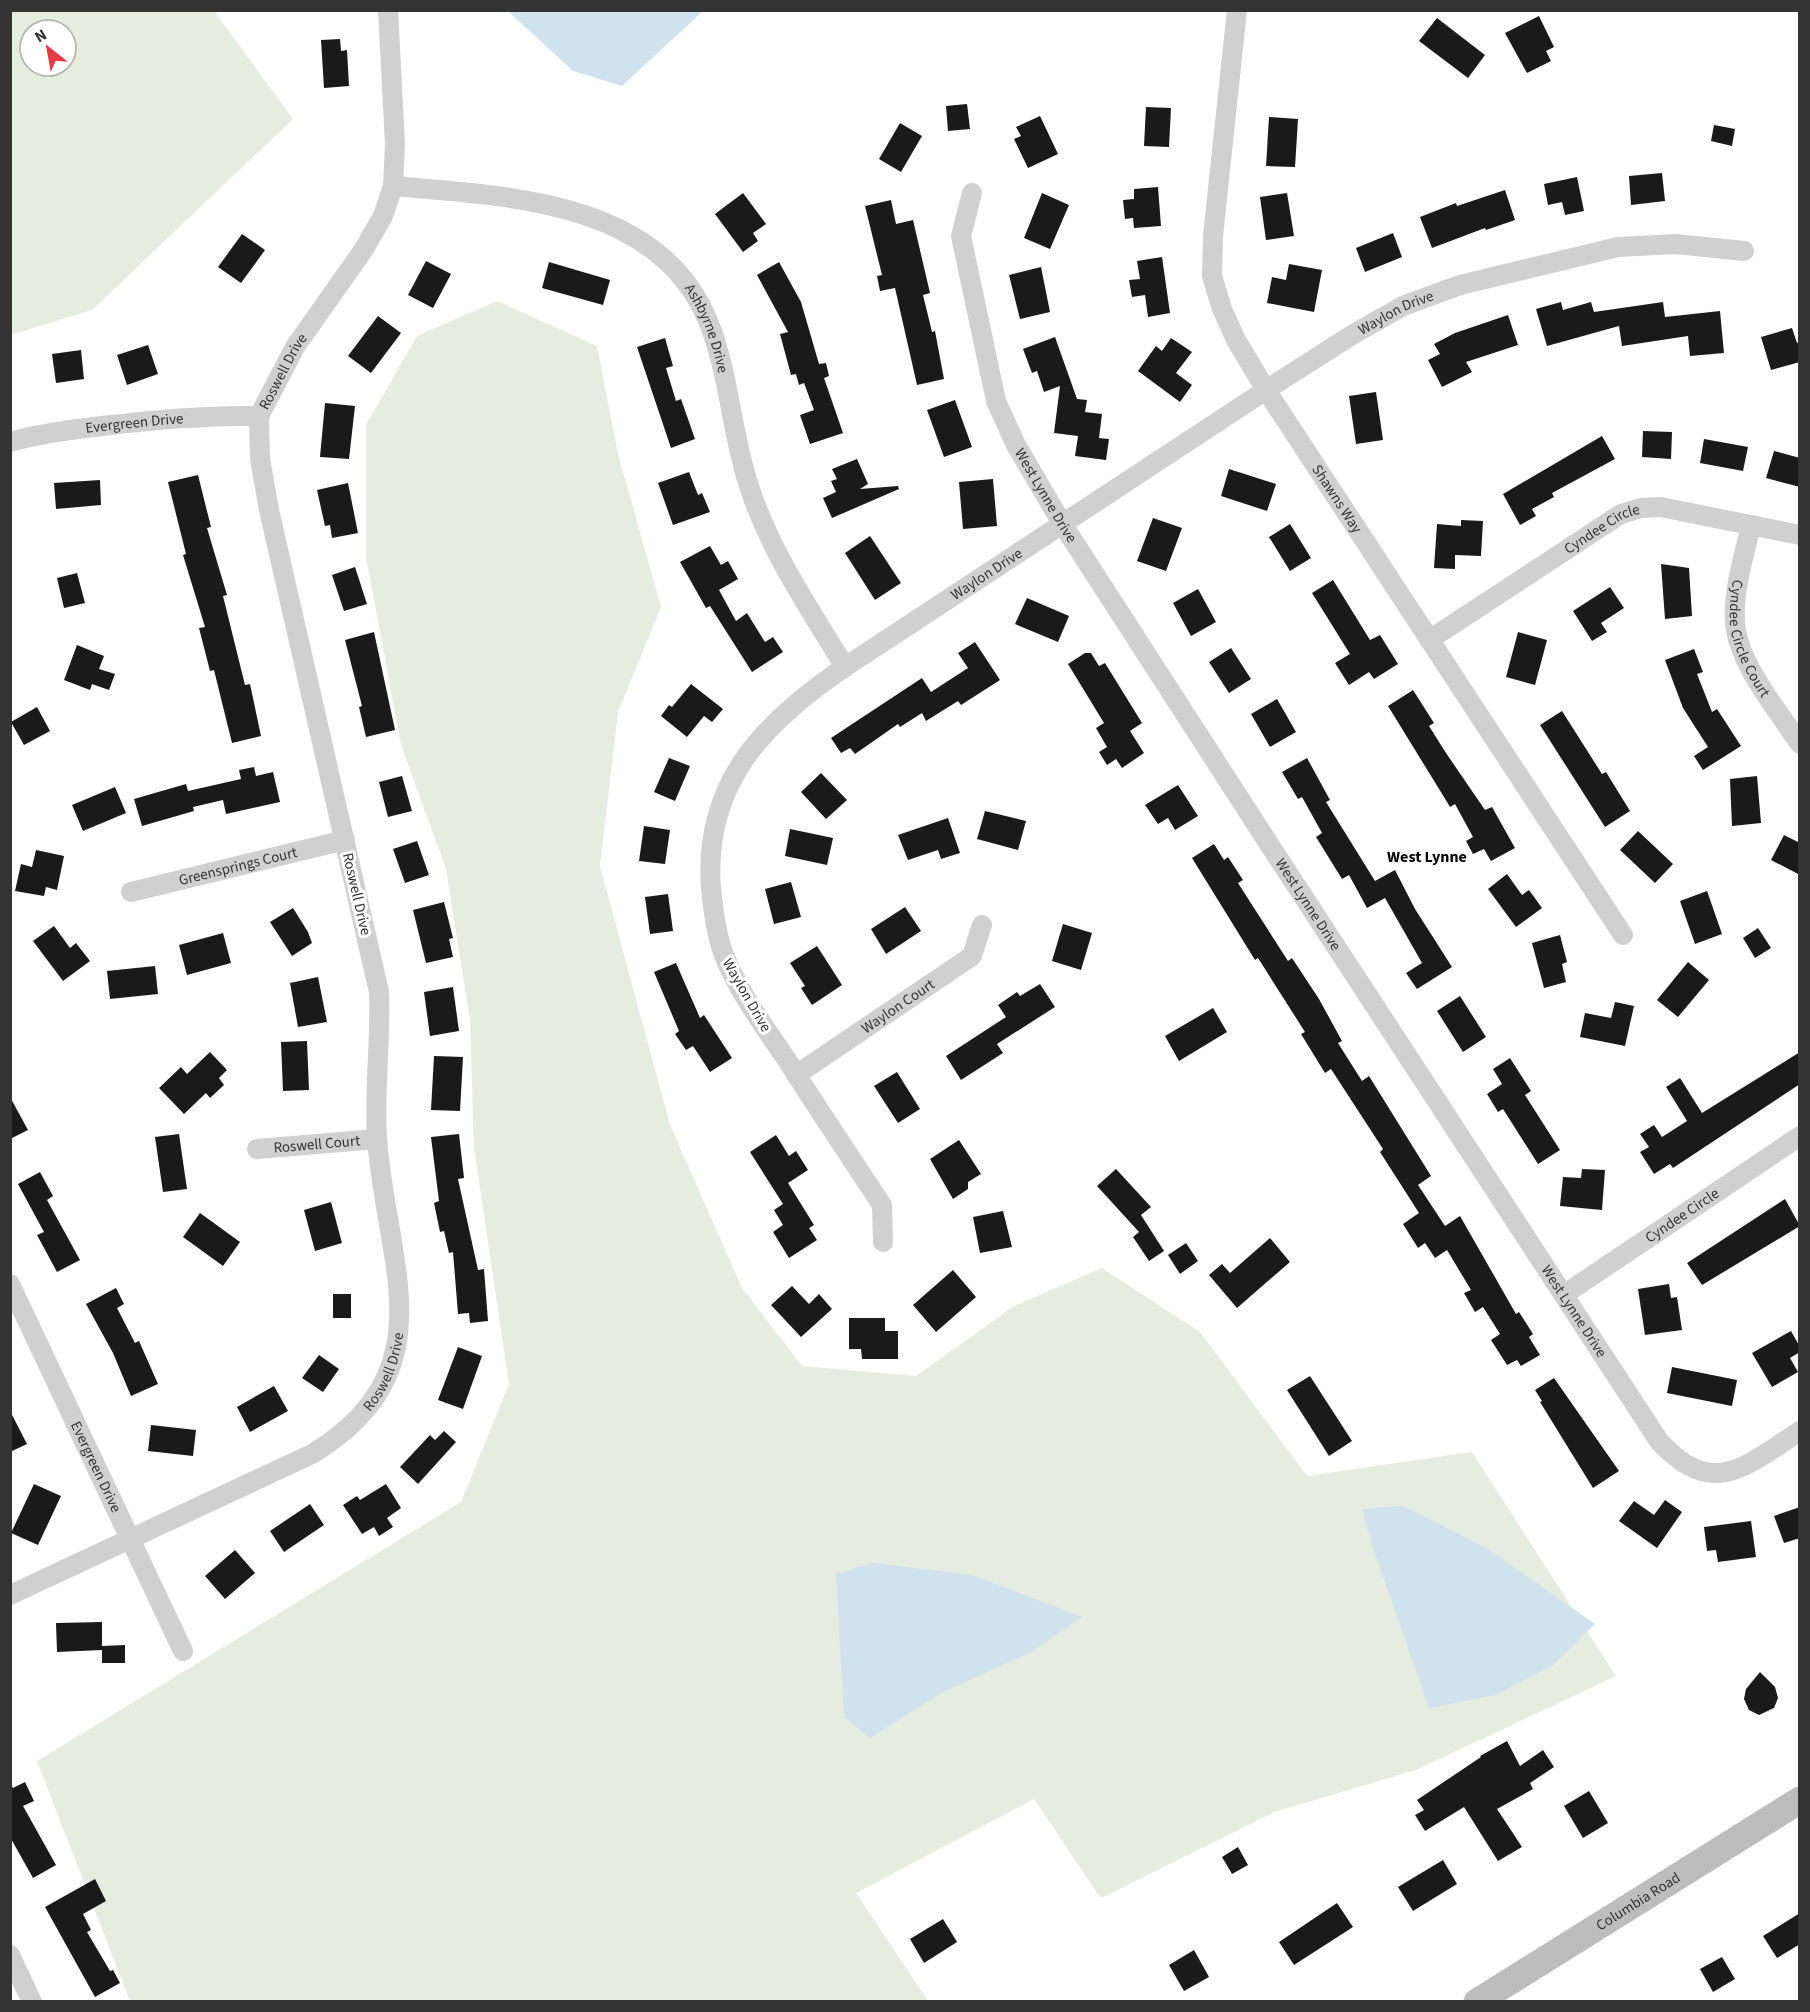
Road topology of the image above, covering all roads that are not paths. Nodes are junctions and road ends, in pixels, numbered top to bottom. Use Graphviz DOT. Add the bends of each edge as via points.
graph roads {
  1 [pos="388,10"];
  2 [pos="1237,10"];
  3 [pos="393,186"];
  4 [pos="972,193"];
  5 [pos="1744,251"];
  6 [pos="1266,390"];
  7 [pos="259,416"];
  8 [pos="10,442"];
  9 [pos="1063,525"];
  10 [pos="1751,525"];
  11 [pos="1800,535"];
  12 [pos="1429,639"];
  13 [pos="845,667"];
  14 [pos="1800,744"];
  15 [pos="345,840"];
  16 [pos="131,892"];
  17 [pos="982,925"];
  18 [pos="1623,935"];
  19 [pos="796,1075"];
  20 [pos="1800,1136"];
  21 [pos="377,1139"];
  22 [pos="257,1149"];
  23 [pos="883,1242"];
  24 [pos="10,1284"];
  25 [pos="1565,1294"];
  26 [pos="1800,1431"];
  27 [pos="132,1538"];
  28 [pos="10,1595"];
  29 [pos="183,1651"];
  30 [pos="1800,1800"];
  31 [pos="10,1955"];
  32 [pos="32,2001"];
  33 [pos="1477,2001"];
  1 -- 3 [label="street, Roswell Drive" via="395,144"];
  2 -- 6 [label="street, Shawns Way" via="1212,276 1236,340"];
  3 -- 7 [label="street, Roswell Drive" via="383,216 364,249 295,347"];
  3 -- 13 [label="street, Ashbyrne Drive" via="561,206 620,229 658,252 688,283 708,320 721,361 737,443 763,525"];
  4 -- 9 [label="street, West Lynne Drive" via="961,236 996,401 1016,446"];
  5 -- 6 [label="street, Waylon Drive" via="1675,244 1618,247 1460,285 1403,306"];
  6 -- 9 [label="street, Waylon Drive"];
  6 -- 12 [label="street, Shawns Way"];
  7 -- 8 [label="street, Evergreen Drive" via="202,415 36,434"];
  7 -- 15 [label="street, Roswell Drive" via="260,459 269,510"];
  9 -- 13 [label="street, Waylon Drive"];
  9 -- 25 [label="street, West Lynne Drive"];
  10 -- 11 [label="street, Cyndee Circle"];
  10 -- 12 [label="street, Cyndee Circle" via="1661,507 1621,514"];
  10 -- 14 [label="street, Cyndee Circle Court" via="1736,594 1738,644"];
  12 -- 18 [label="street, Shawns Way"];
  13 -- 19 [label="street, Waylon Drive" via="801,697 759,738 734,774 718,815 709,856 723,953 745,997"];
  15 -- 16 [label="street, Greensprings Court"];
  15 -- 21 [label="street, Roswell Drive" via="380,992 381,1038 375,1081"];
  17 -- 19 [label="street, Waylon Court" via="972,956"];
  19 -- 23 [label="street, Waylon Drive" via="882,1205"];
  20 -- 25 [label="street, Cyndee Circle"];
  21 -- 22 [label="street, Roswell Court"];
  21 -- 27 [label="street, Roswell Drive" via="401,1305 398,1343 385,1379 367,1410 342,1436 312,1454"];
  24 -- 27 [label="street, Evergreen Drive"];
  25 -- 26 [label="street, West Lynne Drive" via="1659,1441 1693,1471 1736,1470"];
  27 -- 28 [label="street, Roswell Drive"];
  27 -- 29 [label="street, Evergreen Drive"];
  30 -- 33 [label="main road, Columbia Road"];
  31 -- 32 [label="street"];
}
